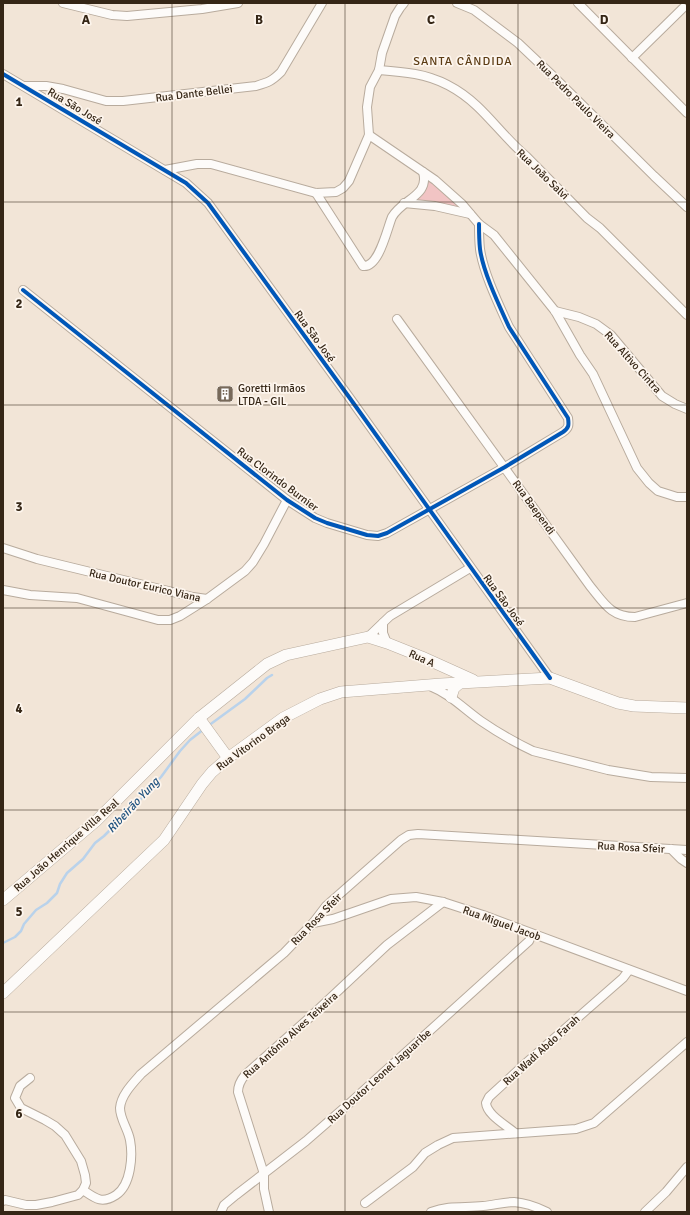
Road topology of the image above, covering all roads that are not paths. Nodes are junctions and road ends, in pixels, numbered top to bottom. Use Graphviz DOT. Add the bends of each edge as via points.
graph roads {
  1 [pos="63,3"];
  2 [pos="238,3"];
  3 [pos="322,3"];
  4 [pos="404,3"];
  5 [pos="457,3"];
  6 [pos="578,3"];
  7 [pos="472,6"];
  8 [pos="682,8"];
  9 [pos="632,58"];
  10 [pos="379,70"];
  11 [pos="3,74"];
  12 [pos="24,86"];
  13 [pos="687,113"];
  14 [pos="370,135"];
  15 [pos="165,170"];
  16 [pos="423,172"];
  17 [pos="316,193"];
  18 [pos="404,203"];
  19 [pos="687,207"];
  20 [pos="472,214"];
  21 [pos="479,224"];
  22 [pos="23,290"];
  23 [pos="554,311"];
  24 [pos="687,315"];
  25 [pos="397,319"];
  26 [pos="687,409"];
  27 [pos="505,467"];
  28 [pos="687,497"];
  29 [pos="287,500"];
  30 [pos="428,509"];
  31 [pos="3,548"];
  32 [pos="470,568"];
  33 [pos="3,590"];
  34 [pos="207,599"];
  35 [pos="687,603"];
  36 [pos="383,623"];
  37 [pos="368,637"];
  38 [pos="387,642"];
  39 [pos="444,667"];
  40 [pos="550,678"];
  41 [pos="475,681"];
  42 [pos="461,682"];
  43 [pos="441,684"];
  44 [pos="428,685"];
  45 [pos="451,697"];
  46 [pos="687,708"];
  47 [pos="201,720"];
  48 [pos="228,758"];
  49 [pos="687,778"];
  50 [pos="672,849"];
  51 [pos="687,850"];
  52 [pos="687,863"];
  53 [pos="3,900"];
  54 [pos="443,902"];
  55 [pos="314,924"];
  56 [pos="532,934"];
  57 [pos="629,970"];
  58 [pos="687,991"];
  59 [pos="3,993"];
  60 [pos="687,1042"];
  61 [pos="30,1078"];
  62 [pos="515,1133"];
  63 [pos="687,1167"];
  64 [pos="264,1174"];
  65 [pos="84,1190"];
  66 [pos="3,1201"];
  67 [pos="365,1203"];
  68 [pos="221,1212"];
  69 [pos="268,1212"];
  70 [pos="431,1212"];
  71 [pos="547,1212"];
  72 [pos="645,1212"];
  1 -- 2 [label="street" via="112,15 127,16"];
  3 -- 12 [label="street, Rua Dante Bellei" via="281,72 267,83 124,101 106,101 46,86"];
  4 -- 10 [label="street" via="395,16"];
  5 -- 7 [label="street, Rua Pedro Paulo Vieira"];
  6 -- 9 [label="street"];
  7 -- 19 [label="street, Rua Pedro Paulo Vieira" via="518,43 561,83"];
  8 -- 9 [label="street"];
  9 -- 13 [label="street"];
  10 -- 14 [label="street" via="368,97"];
  10 -- 24 [label="street, Rua João Salvi" via="415,74 439,81 476,105 516,148"];
  11 -- 12 [label="street, Rua São José"];
  12 -- 15 [label="street, Rua São José"];
  14 -- 16 [label="street"];
  14 -- 17 [label="street" via="350,181 336,192"];
  15 -- 17 [label="street" via="211,164"];
  15 -- 30 [label="street, Rua São José" via="186,183 208,203"];
  16 -- 18 [label="street" via="424,187"];
  16 -- 20 [label="street"];
  17 -- 18 [label="street" via="363,266 370,265 379,253 393,216"];
  18 -- 20 [label="street"];
  20 -- 21 [label="street"];
  21 -- 23 [label="street" via="494,236"];
  21 -- 27 [label="street, Rua Clorindo Burnier" via="480,249 485,269 502,312 568,418 569,424 564,432"];
  22 -- 29 [label="street, Rua Clorindo Burnier"];
  23 -- 26 [label="street, Rua Altivo Cintra" via="596,324 611,335 662,396"];
  23 -- 28 [label="street" via="593,374 637,468 658,491"];
  25 -- 27 [label="street, Rua Baependi"];
  27 -- 30 [label="street, Rua Clorindo Burnier"];
  27 -- 35 [label="street, Rua Baependi" via="609,609 618,615 635,617"];
  29 -- 30 [label="street, Rua Clorindo Burnier" via="327,523 378,536"];
  29 -- 34 [label="street, Rua Doutor Eurico Viana" via="253,562"];
  30 -- 32 [label="street, Rua São José"];
  31 -- 34 [label="street, Rua Doutor Eurico Viana" via="65,566"];
  32 -- 36 [label="street" via="390,616"];
  32 -- 40 [label="street, Rua São José"];
  33 -- 34 [label="street" via="30,595 77,598 158,620 170,620 180,616"];
  36 -- 37 [label="street"];
  36 -- 38 [label="street" via="383,633"];
  37 -- 38 [label="main road, Rua A"];
  37 -- 47 [label="main road, Rua João Henrique Villa Real" via="286,655 267,664"];
  38 -- 39 [label="main road, Rua A"];
  39 -- 41 [label="main road, Rua A"];
  39 -- 43 [label="main road"];
  40 -- 41 [label="main road, Rua Vitorino Braga"];
  40 -- 46 [label="main road, Rua Vitorino Braga" via="634,706"];
  41 -- 42 [label="main road, Rua Vitorino Braga"];
  42 -- 43 [label="main road, Rua Vitorino Braga"];
  42 -- 45 [label="main road" via="454,688"];
  43 -- 44 [label="main road, Rua Vitorino Braga"];
  43 -- 45 [label="street"];
  44 -- 45 [label="street"];
  44 -- 48 [label="main road, Rua Vitorino Braga" via="341,692 320,699 284,718"];
  45 -- 49 [label="street" via="482,722 533,751 608,770 651,777"];
  47 -- 48 [label="main road"];
  47 -- 53 [label="main road, Rua João Henrique Villa Real" via="96,821"];
  48 -- 59 [label="main road, Rua Vitorino Braga" via="202,784 164,840"];
  50 -- 51 [label="street, Rua Rosa Sfeir"];
  50 -- 52 [label="street"];
  50 -- 55 [label="street, Rua Rosa Sfeir" via="409,835 326,906"];
  54 -- 55 [label="street, Rua Miguel Jacob" via="404,897"];
  54 -- 56 [label="street, Rua Miguel Jacob"];
  54 -- 64 [label="street, Rua Antônio Alves Teixeira" via="387,945 240,1081 238,1092"];
  55 -- 65 [label="street, Rua Rosa Sfeir" via="284,953 134,1082 122,1098 120,1108 130,1139 131,1156 125,1185 117,1194 106,1200 97,1199"];
  56 -- 57 [label="street, Rua Miguel Jacob"];
  56 -- 64 [label="street, Rua Doutor Leonel Jaguaribe" via="529,941 352,1101"];
  57 -- 58 [label="street, Rua Miguel Jacob"];
  57 -- 62 [label="street, Rua Wadi Abdo Farah" via="489,1097 486,1108"];
  60 -- 62 [label="street" via="594,1123 576,1128"];
  61 -- 65 [label="street" via="20,1086 15,1098 20,1108 55,1126 65,1135 81,1161 86,1183"];
  62 -- 67 [label="street" via="453,1138 425,1153 413,1167"];
  63 -- 72 [label="street"];
  64 -- 68 [label="street, Rua Doutor Leonel Jaguaribe" via="236,1195"];
  64 -- 69 [label="street, Rua Antônio Alves Teixeira"];
  65 -- 66 [label="street" via="72,1197 36,1205"];
  70 -- 71 [label="street" via="454,1206 515,1202 532,1205"];
}
